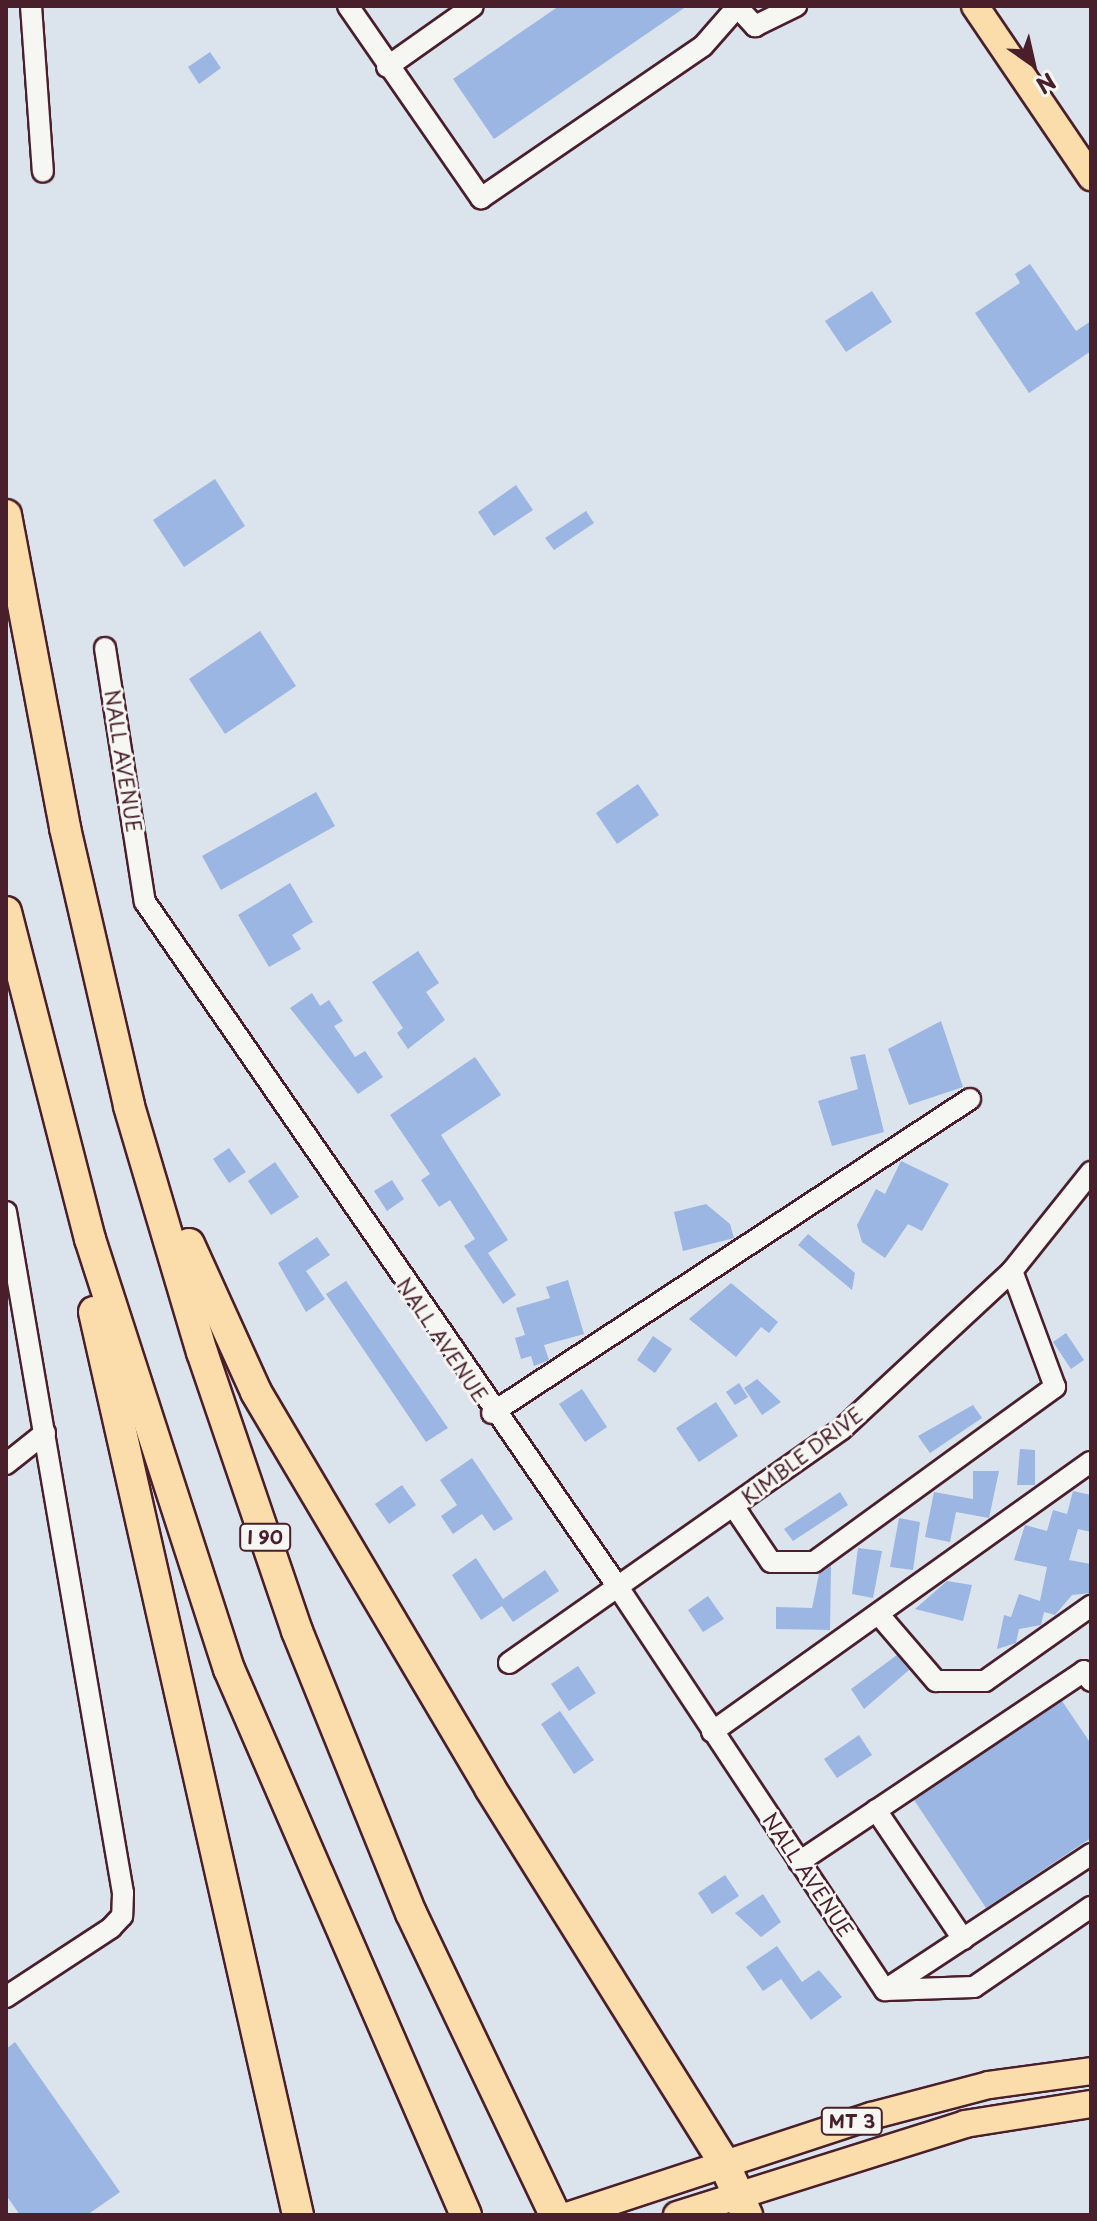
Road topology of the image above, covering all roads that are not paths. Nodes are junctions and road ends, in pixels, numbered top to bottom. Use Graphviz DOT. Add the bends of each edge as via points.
graph roads {
  1 [pos="31,6"];
  2 [pos="348,6"];
  3 [pos="473,6"];
  4 [pos="796,6"];
  5 [pos="975,6"];
  6 [pos="740,8"];
  7 [pos="387,67"];
  8 [pos="43,172"];
  9 [pos="1091,177"];
  10 [pos="6,515"];
  11 [pos="105,648"];
  12 [pos="65,828"];
  13 [pos="6,912"];
  14 [pos="970,1099"];
  15 [pos="1091,1172"];
  16 [pos="6,1212"];
  17 [pos="90,1239"];
  18 [pos="1012,1271"];
  19 [pos="492,1413"];
  20 [pos="45,1433"];
  21 [pos="1091,1462"];
  22 [pos="6,1464"];
  23 [pos="734,1507"];
  24 [pos="620,1590"];
  25 [pos="1091,1606"];
  26 [pos="880,1616"];
  27 [pos="509,1663"];
  28 [pos="1091,1681"];
  29 [pos="712,1732"];
  30 [pos="876,1810"];
  31 [pos="1091,1854"];
  32 [pos="799,1862"];
  33 [pos="1091,1907"];
  34 [pos="963,1939"];
  35 [pos="885,1990"];
  36 [pos="6,1997"];
  37 [pos="1091,2071"];
  38 [pos="1091,2104"];
  39 [pos="723,2161"];
  40 [pos="743,2205"];
  41 [pos="298,2215"];
  42 [pos="466,2215"];
  43 [pos="555,2215"];
  44 [pos="570,2215"];
  45 [pos="677,2215"];
  1 -- 8 [label="street"];
  2 -- 7 [label="street"];
  3 -- 7 [label="street"];
  4 -- 6 [label="street" via="755,26"];
  5 -- 9 [label="main road"];
  6 -- 7 [label="street" via="703,46 481,198"];
  10 -- 12 [label="highway, I 90"];
  11 -- 19 [label="street, NALL AVENUE" via="145,902"];
  12 -- 39 [label="highway" via="197,1270 256,1392 482,1775"];
  12 -- 43 [label="highway, I 90" via="129,1106 292,1616 411,1913"];
  13 -- 17 [label="highway"];
  14 -- 19 [label="street"];
  15 -- 18 [label="street, KIMBLE DRIVE"];
  16 -- 20 [label="street"];
  17 -- 41 [label="highway" via="92,1301 114,1408"];
  17 -- 42 [label="highway" via="229,1669"];
  18 -- 23 [label="street, KIMBLE DRIVE" via="842,1429"];
  18 -- 23 [label="street" via="1055,1387 814,1562 771,1562"];
  19 -- 24 [label="street, NALL AVENUE"];
  20 -- 22 [label="street"];
  20 -- 36 [label="street" via="123,1893 122,1916"];
  21 -- 26 [label="street"];
  23 -- 24 [label="street, KIMBLE DRIVE"];
  24 -- 27 [label="street, KIMBLE DRIVE"];
  24 -- 29 [label="street, NALL AVENUE"];
  25 -- 26 [label="street" via="985,1681 936,1681"];
  26 -- 29 [label="street"];
  28 -- 30 [label="street" via="1084,1671"];
  29 -- 32 [label="street, NALL AVENUE"];
  30 -- 32 [label="street"];
  30 -- 34 [label="street"];
  31 -- 34 [label="street"];
  32 -- 35 [label="street, NALL AVENUE"];
  33 -- 35 [label="street" via="974,1987"];
  34 -- 35 [label="street"];
  37 -- 39 [label="main road, MT 3" via="989,2085"];
  38 -- 40 [label="main road, MT 3" via="965,2124"];
  39 -- 40 [label="highway"];
  39 -- 44 [label="main road, MT 3"];
  40 -- 45 [label="main road, MT 3"];
}
